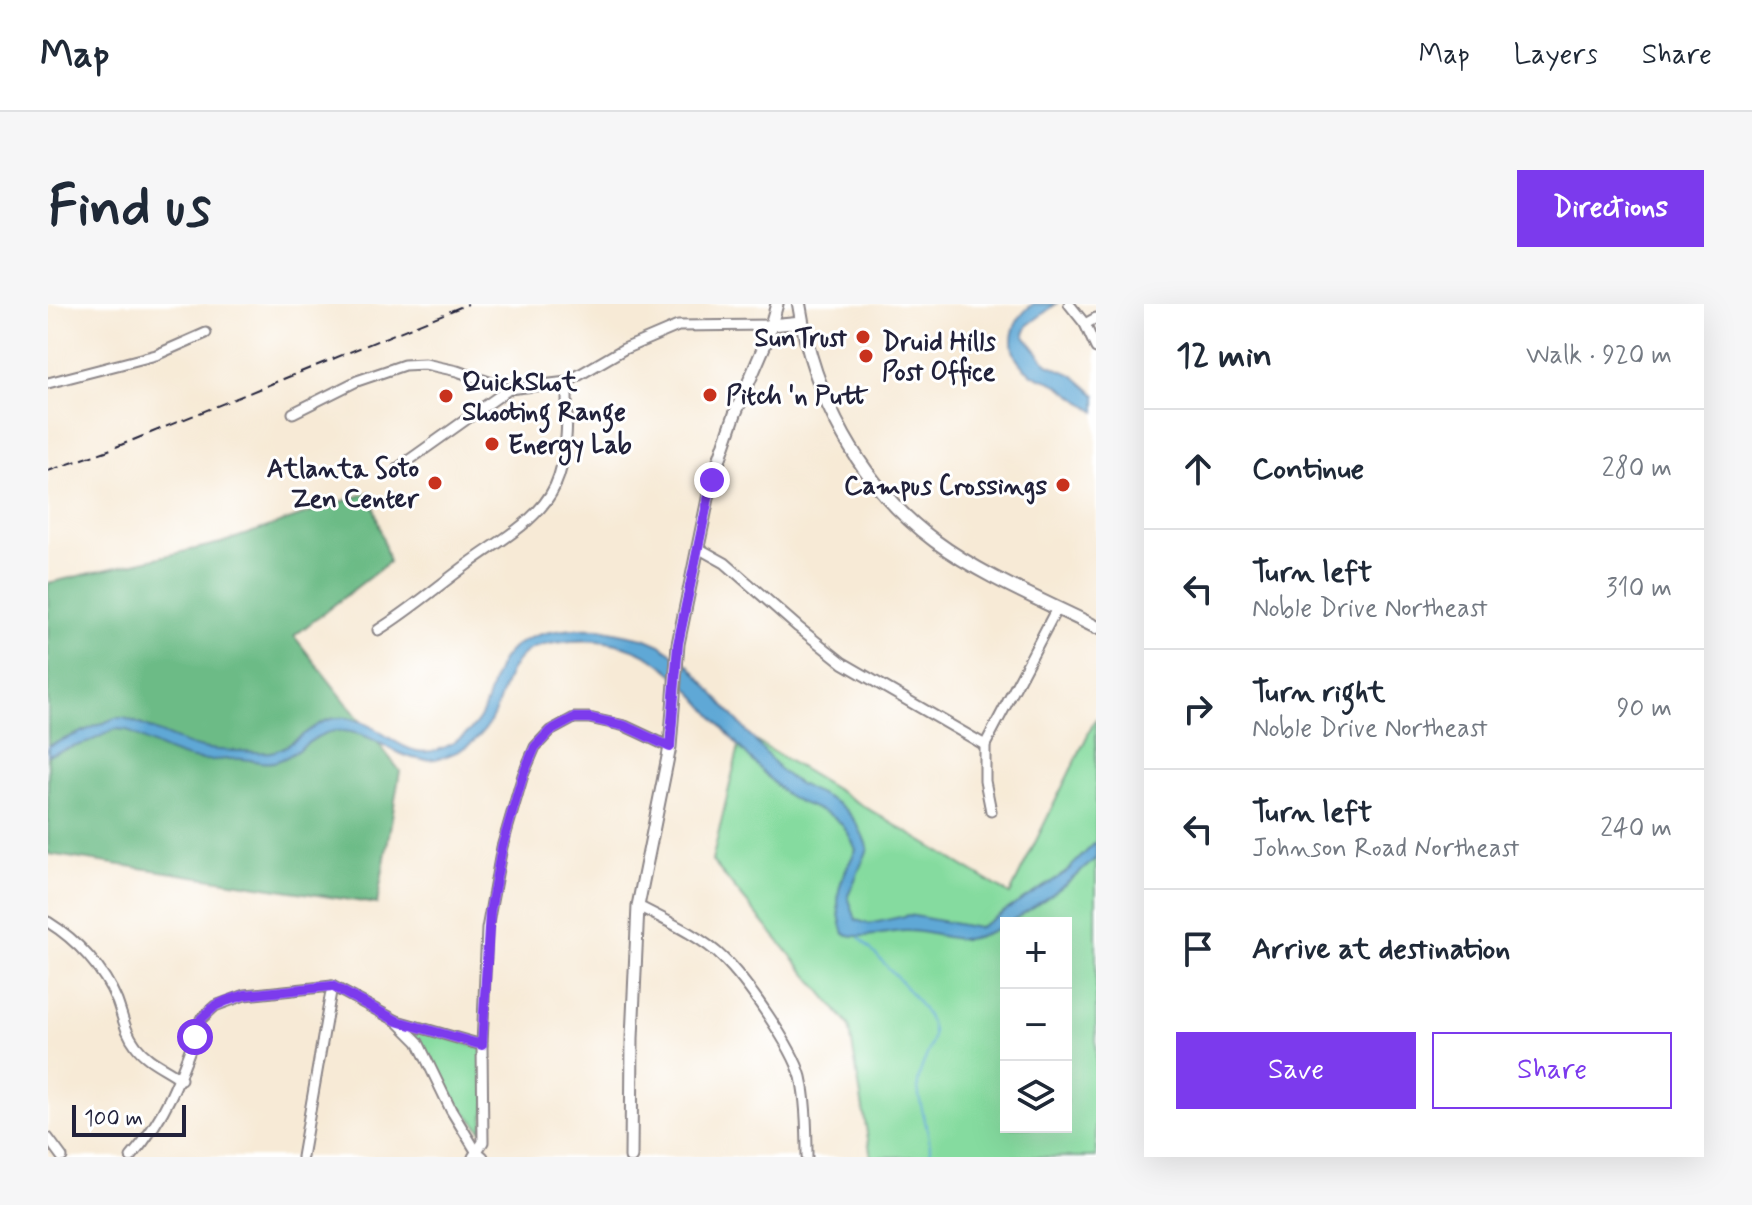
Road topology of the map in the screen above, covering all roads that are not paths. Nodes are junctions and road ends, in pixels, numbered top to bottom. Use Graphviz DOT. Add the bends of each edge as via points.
graph roads {
  1 [pos="777,304"];
  2 [pos="799,304"];
  3 [pos="1069,304"];
  4 [pos="1096,318"];
  5 [pos="802,322"];
  6 [pos="1085,324"];
  7 [pos="770,325"];
  8 [pos="206,333"];
  9 [pos="1096,348"];
  10 [pos="567,382"];
  11 [pos="48,383"];
  12 [pos="509,389"];
  13 [pos="293,413"];
  14 [pos="398,468"];
  15 [pos="698,548"];
  16 [pos="1057,608"];
  17 [pos="1096,627"];
  18 [pos="378,630"];
  19 [pos="985,745"];
  20 [pos="670,747"];
  21 [pos="991,811"];
  22 [pos="638,906"];
  23 [pos="48,922"];
  24 [pos="332,986"];
  25 [pos="397,1021"];
  26 [pos="482,1045"];
  27 [pos="181,1079"];
  28 [pos="48,1138"];
  29 [pos="134,1155"];
  30 [pos="477,1155"];
  31 [pos="62,1157"];
  32 [pos="302,1157"];
  33 [pos="631,1157"];
  34 [pos="807,1157"];
  1 -- 7 [label="street"];
  2 -- 5 [label="main road"];
  3 -- 6 [label="street"];
  4 -- 6 [label="street"];
  5 -- 7 [label="street"];
  5 -- 16 [label="main road" via="828,407 873,480 936,541"];
  6 -- 9 [label="street"];
  7 -- 10 [label="street" via="678,326"];
  7 -- 15 [label="street" via="720,453"];
  8 -- 11 [label="street" via="156,355"];
  10 -- 12 [label="street"];
  10 -- 18 [label="street" via="562,462 544,503"];
  12 -- 13 [label="street" via="457,371 404,365"];
  12 -- 14 [label="street"];
  15 -- 19 [label="street" via="725,563 843,663"];
  15 -- 20 [label="street" via="678,644"];
  16 -- 17 [label="main road"];
  16 -- 19 [label="street"];
  19 -- 21 [label="street"];
  20 -- 22 [label="street"];
  20 -- 26 [label="street" via="625,726 574,718 535,747 510,818 487,929"];
  22 -- 33 [label="street"];
  22 -- 34 [label="street" via="722,957 775,1028 801,1077"];
  23 -- 27 [label="street" via="95,965 116,1000 124,1028 146,1058"];
  24 -- 25 [label="street"];
  24 -- 27 [label="street" via="245,995 215,1006 201,1019"];
  24 -- 32 [label="street"];
  25 -- 26 [label="street"];
  25 -- 30 [label="street" via="418,1042"];
  26 -- 30 [label="street" via="483,1142"];
  27 -- 29 [label="street"];
  28 -- 31 [label="street"];
}
